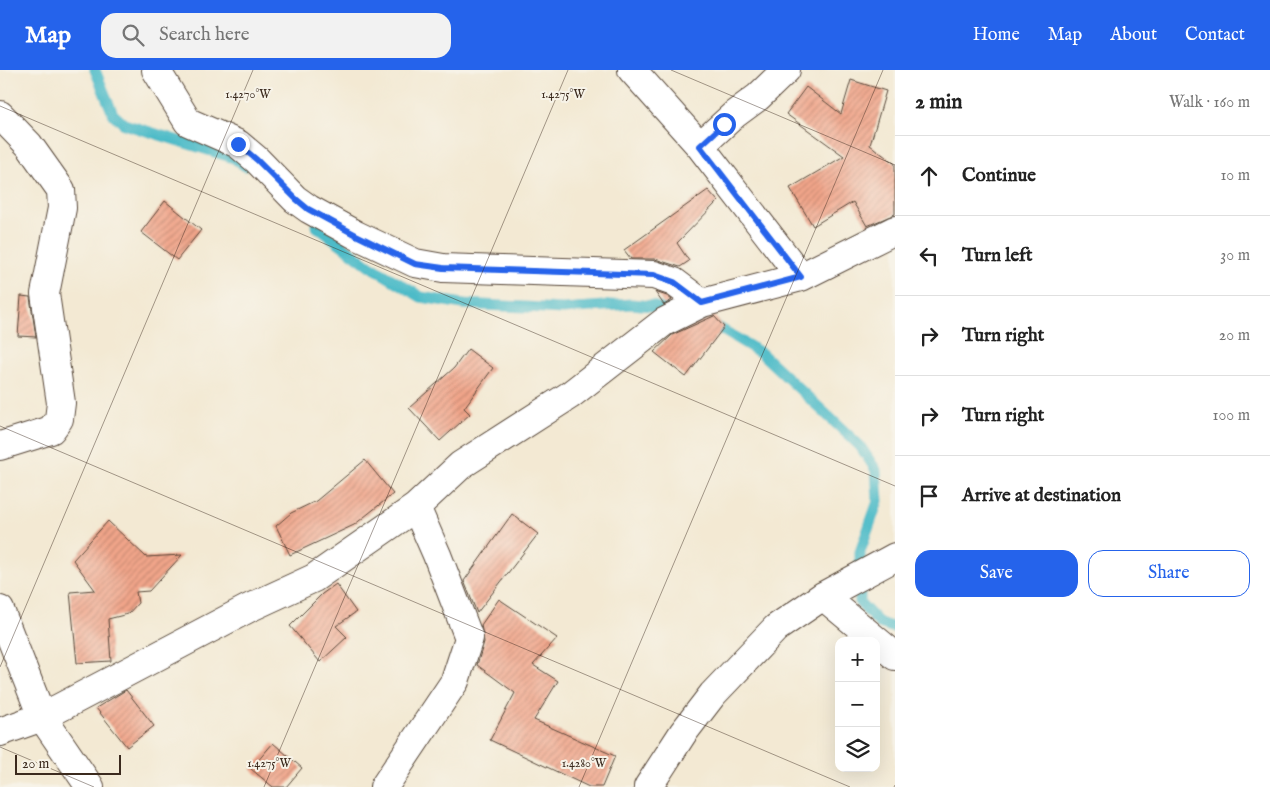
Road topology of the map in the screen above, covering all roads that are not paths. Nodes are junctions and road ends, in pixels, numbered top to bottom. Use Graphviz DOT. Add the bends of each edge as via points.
graph roads {
  1 [pos="156,70"];
  2 [pos="632,70"];
  3 [pos="786,70"];
  4 [pos="0,115"];
  5 [pos="700,146"];
  6 [pos="895,230"];
  7 [pos="801,277"];
  8 [pos="702,303"];
  9 [pos="0,446"];
  10 [pos="416,507"];
  11 [pos="895,557"];
  12 [pos="823,596"];
  13 [pos="0,610"];
  14 [pos="895,656"];
  15 [pos="42,717"];
  16 [pos="0,732"];
  17 [pos="90,787"];
  18 [pos="384,787"];
  19 [pos="648,787"];
  1 -- 8 [label="street" via="188,122 238,144 308,209 415,264 443,268 654,275 674,282"];
  2 -- 5 [label="street"];
  3 -- 5 [label="street"];
  4 -- 9 [label="street" via="29,145 61,190 62,208 45,294 61,403 59,419 51,430"];
  5 -- 7 [label="street"];
  6 -- 7 [label="street"];
  7 -- 8 [label="street"];
  8 -- 10 [label="street" via="664,322 570,395 461,465"];
  10 -- 15 [label="street" via="314,578 249,608"];
  10 -- 18 [label="street" via="470,638 455,681"];
  11 -- 12 [label="street"];
  12 -- 14 [label="street"];
  12 -- 19 [label="street" via="776,628 713,694"];
  13 -- 15 [label="street"];
  15 -- 16 [label="street"];
  15 -- 17 [label="street"];
}
